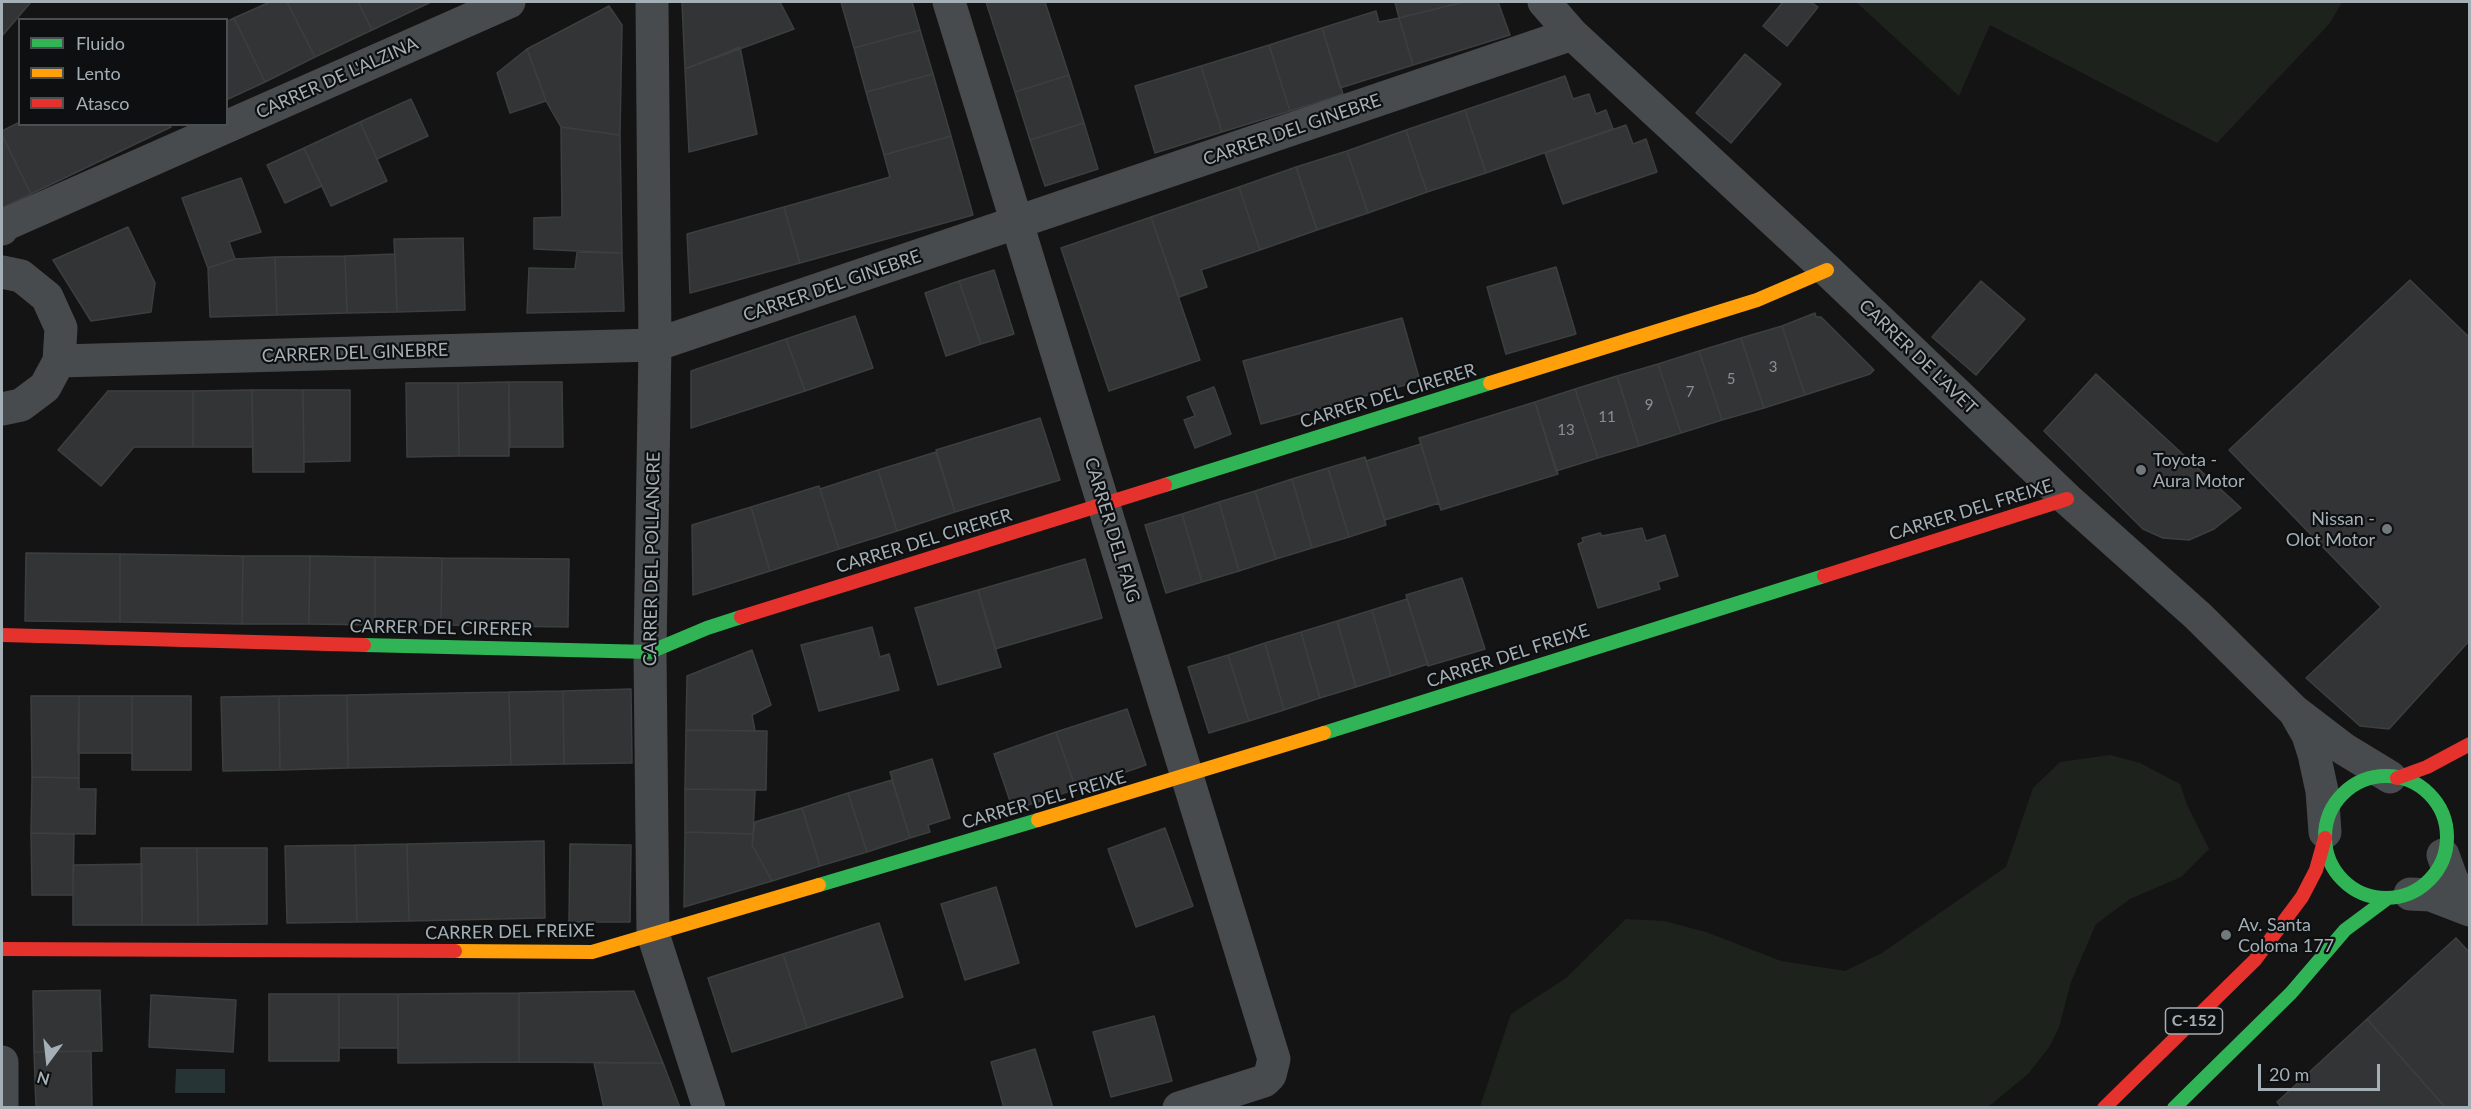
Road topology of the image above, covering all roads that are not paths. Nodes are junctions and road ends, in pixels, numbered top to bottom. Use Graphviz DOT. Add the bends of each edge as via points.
graph roads {
  1 [pos="509,2"];
  2 [pos="652,2"];
  3 [pos="949,2"];
  4 [pos="1544,2"];
  5 [pos="1572,34"];
  6 [pos="1018,223"];
  7 [pos="2,229"];
  8 [pos="1827,270"];
  9 [pos="2,272"];
  10 [pos="655,345"];
  11 [pos="59,361"];
  12 [pos="2,409"];
  13 [pos="2067,499"];
  14 [pos="1103,504"];
  15 [pos="2,635"];
  16 [pos="650,651"];
  17 [pos="2293,710"];
  18 [pos="2469,744"];
  19 [pos="1188,776"];
  20 [pos="2393,778"];
  21 [pos="2325,835"];
  22 [pos="2449,842"];
  23 [pos="2399,896"];
  24 [pos="2469,908"];
  25 [pos="653,934"];
  26 [pos="2,949"];
  27 [pos="2,1062"];
  28 [pos="2,1107"];
  29 [pos="709,1107"];
  30 [pos="1179,1107"];
  31 [pos="2104,1107"];
  32 [pos="2174,1107"];
  1 -- 7 [label="street, CARRER DE L'ALZINA"];
  2 -- 10 [label="street, CARRER DEL POLLANCRE"];
  3 -- 6 [label="street, CARRER DEL FAIG"];
  4 -- 5 [label="street, CARRER DE L'AVET"];
  5 -- 6 [label="street, CARRER DEL GINEBRE"];
  5 -- 8 [label="street, CARRER DE L'AVET"];
  6 -- 10 [label="street, CARRER DEL GINEBRE"];
  6 -- 14 [label="street, CARRER DEL FAIG"];
  8 -- 13 [label="street, CARRER DE L'AVET"];
  8 -- 14 [label="street, CARRER DEL CIRERER" via="1757,300"];
  9 -- 11 [label="street" via="21,276 47,297 61,328"];
  10 -- 11 [label="street, CARRER DEL GINEBRE"];
  10 -- 16 [label="street, CARRER DEL POLLANCRE"];
  11 -- 12 [label="street" via="45,387 21,405"];
  13 -- 17 [label="street, CARRER DE L'AVET" via="2198,616"];
  13 -- 19 [label="street, CARRER DEL FREIXE"];
  14 -- 16 [label="street, CARRER DEL CIRERER" via="707,628"];
  14 -- 19 [label="street, CARRER DEL FAIG"];
  15 -- 16 [label="street, CARRER DEL CIRERER"];
  16 -- 25 [label="street, CARRER DEL POLLANCRE"];
  17 -- 20 [label="street, CARRER DE L'AVET" via="2344,749"];
  17 -- 21 [label="street, CARRER DE L'AVET" via="2314,754"];
  18 -- 20 [label="street, C-152" via="2427,767"];
  19 -- 25 [label="street, CARRER DEL FREIXE"];
  19 -- 30 [label="street, CARRER DEL FAIG" via="1274,1059 1264,1081"];
  20 -- 21 [label="street, C-152" via="2371,777 2347,790 2331,811"];
  20 -- 22 [label="street" via="2419,786 2438,806 2447,822"];
  21 -- 23 [label="street" via="2327,853 2340,877 2361,893"];
  21 -- 31 [label="street, C-152" via="2316,870 2280,930 2255,960"];
  22 -- 23 [label="street, C-152" via="2429,882"];
  22 -- 24 [label="street" via="2452,880"];
  23 -- 24 [label="street" via="2431,895"];
  23 -- 32 [label="street, C-152" via="2344,930 2291,993"];
  25 -- 26 [label="street, CARRER DEL FREIXE" via="592,952"];
  25 -- 29 [label="street, CARRER DEL POLLANCRE"];
  27 -- 28 [label="street"];
}
